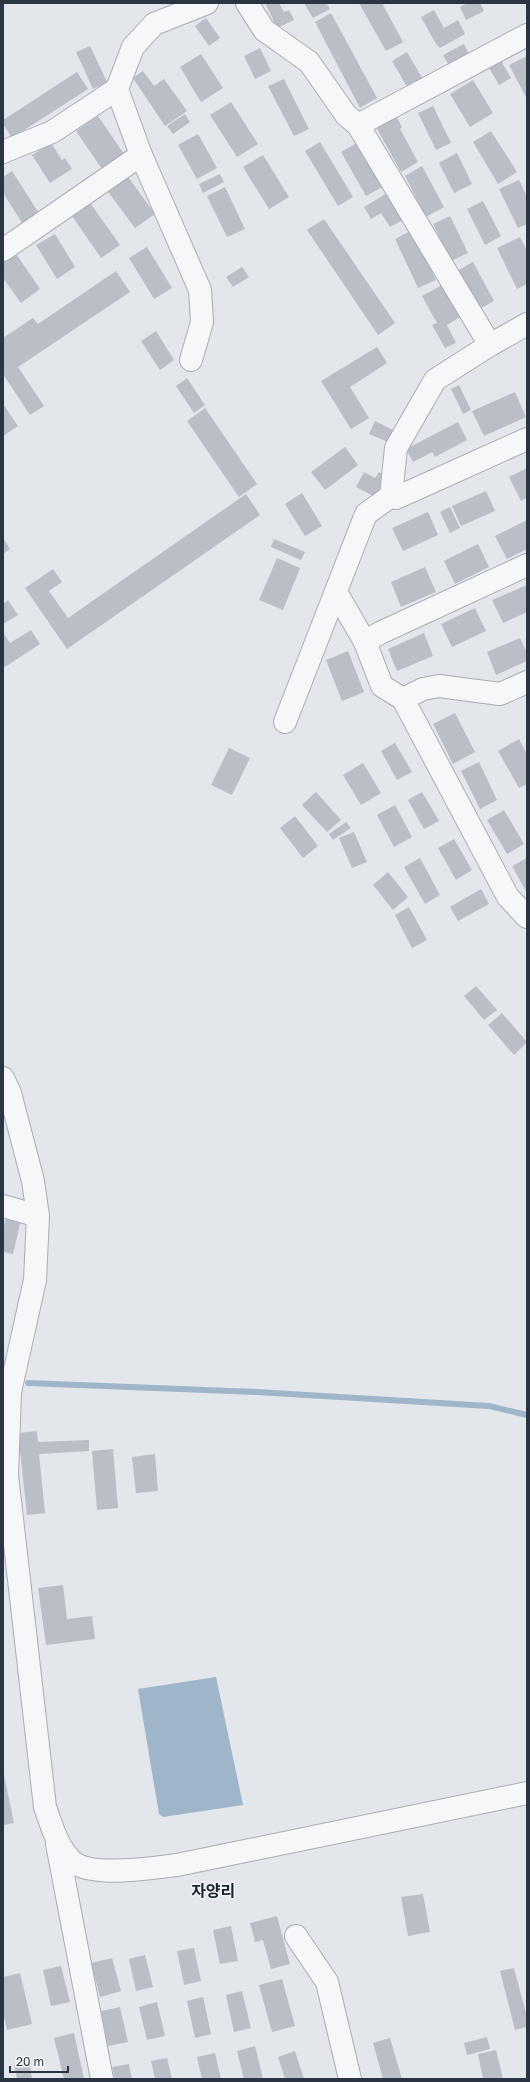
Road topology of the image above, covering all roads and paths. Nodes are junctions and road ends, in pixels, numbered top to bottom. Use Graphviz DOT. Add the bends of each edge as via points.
graph roads {
  1 [pos="207,3"];
  2 [pos="247,3"];
  3 [pos="527,35"];
  4 [pos="117,89"];
  5 [pos="358,125"];
  6 [pos="3,152"];
  7 [pos="141,155"];
  8 [pos="3,250"];
  9 [pos="524,332"];
  10 [pos="490,345"];
  11 [pos="191,360"];
  12 [pos="527,439"];
  13 [pos="391,496"];
  14 [pos="527,565"];
  15 [pos="336,592"];
  16 [pos="364,642"];
  17 [pos="527,682"];
  18 [pos="403,699"];
  19 [pos="284,722"];
  20 [pos="527,918"];
  21 [pos="3,1078"];
  22 [pos="3,1206"];
  23 [pos="38,1216"];
  24 [pos="12,1333"];
  25 [pos="6,1391"];
  26 [pos="5,1475"];
  27 [pos="8,1528"];
  28 [pos="527,1793"];
  29 [pos="56,1839"];
  30 [pos="296,1936"];
  31 [pos="102,2079"];
  32 [pos="350,2079"];
  1 -- 4 [label="street" via="154,24 133,47"];
  2 -- 5 [label="street" via="264,30 309,62 346,115"];
  3 -- 5 [label="street"];
  4 -- 6 [label="street" via="52,132"];
  4 -- 7 [label="street"];
  5 -- 10 [label="street"];
  7 -- 8 [label="street"];
  7 -- 11 [label="street" via="200,290 202,322"];
  9 -- 10 [label="street"];
  10 -- 13 [label="street" via="435,380 396,448"];
  12 -- 13 [label="street" via="396,498"];
  13 -- 15 [label="street" via="366,514"];
  14 -- 16 [label="street"];
  15 -- 16 [label="street"];
  15 -- 19 [label="street"];
  16 -- 18 [label="street" via="382,686"];
  17 -- 18 [label="street" via="500,694 439,686 423,689"];
  18 -- 20 [label="street" via="508,897"];
  21 -- 23 [label="street" via="10,1093 33,1181"];
  22 -- 23 [label="street"];
  23 -- 24 [label="street" via="35,1280"];
  24 -- 25 [label="street"];
  25 -- 26 [label="street"];
  26 -- 27 [label="street"];
  27 -- 29 [label="street" via="45,1807"];
  28 -- 29 [label="street" via="177,1865 131,1870 97,1870 73,1862"];
  29 -- 31 [label="street"];
  30 -- 32 [label="street" via="327,1982"];
}
